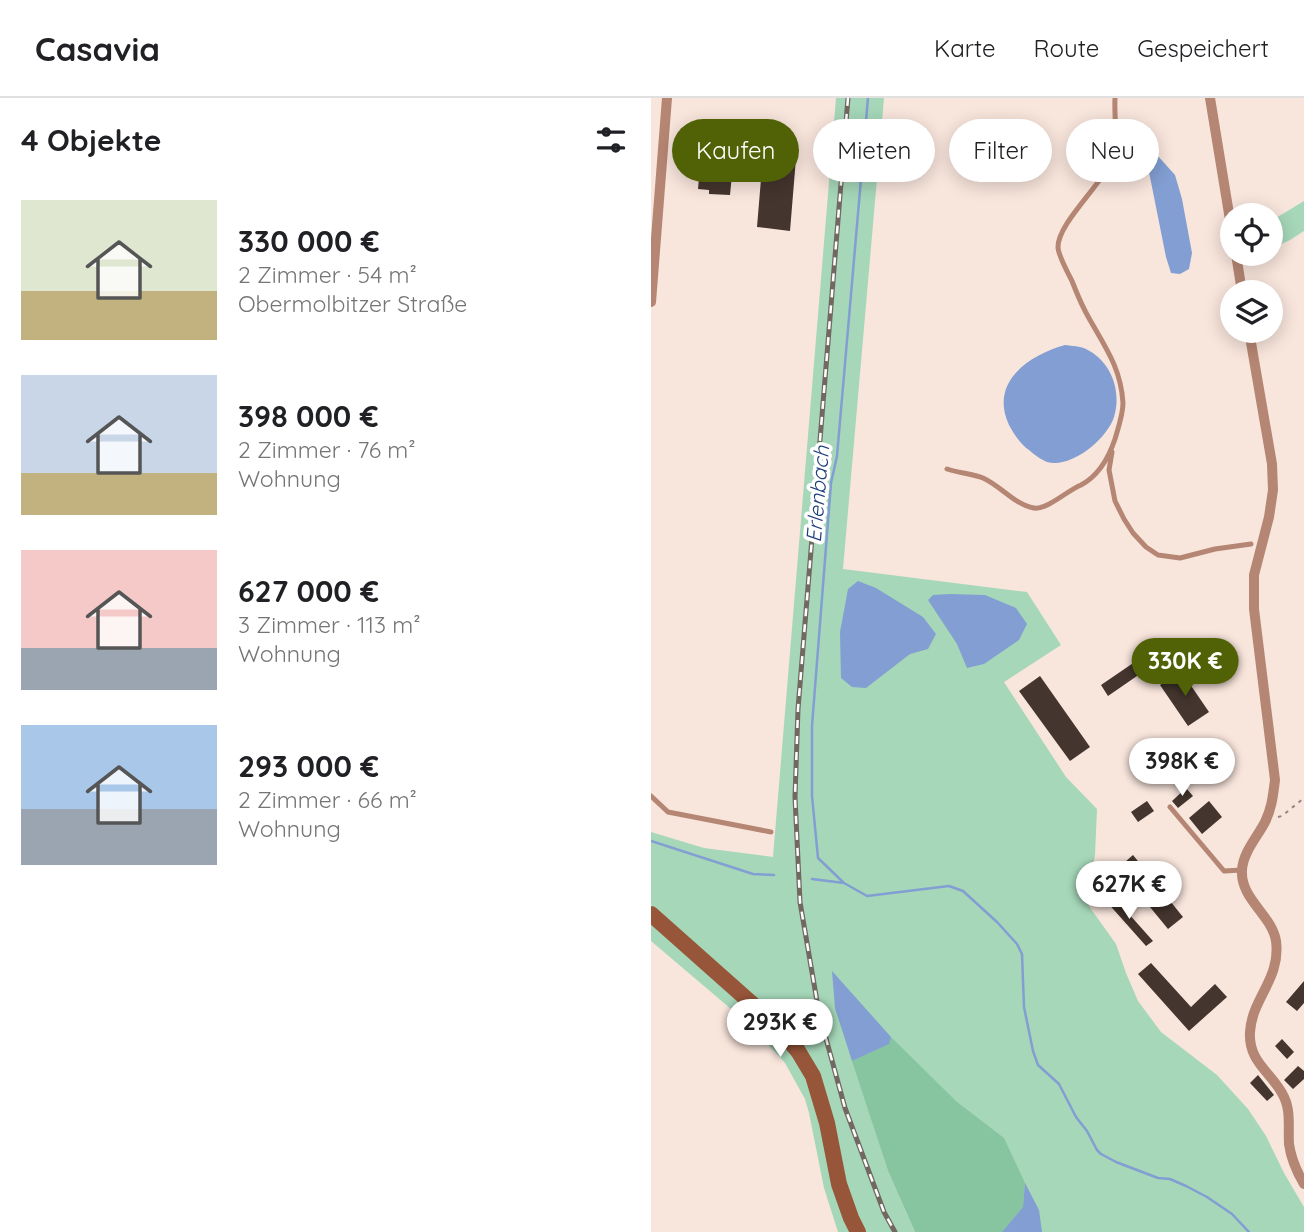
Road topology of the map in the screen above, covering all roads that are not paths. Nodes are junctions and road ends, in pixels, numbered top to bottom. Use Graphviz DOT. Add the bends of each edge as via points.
graph roads {
  1 [pos="667,98"];
  2 [pos="1115,98"];
  3 [pos="1210,98"];
  4 [pos="1227,203"];
  5 [pos="651,302"];
  6 [pos="1251,343"];
  7 [pos="1113,444"];
  8 [pos="947,469"];
  9 [pos="1251,544"];
  10 [pos="651,796"];
  11 [pos="1170,807"];
  12 [pos="771,832"];
  13 [pos="1242,870"];
  14 [pos="651,914"];
  15 [pos="1304,1184"];
  16 [pos="858,1232"];
  1 -- 5 [label="street" via="660,120"];
  2 -- 7 [label="lane" via="1114,155 1077,208 1058,247 1120,381 1123,405"];
  3 -- 4 [label="street"];
  6 -- 13 [label="street" via="1272,464 1269,517 1254,575 1254,609 1275,780 1266,820"];
  7 -- 8 [label="lane" via="1089,481 1039,509 983,478"];
  7 -- 9 [label="lane" via="1109,470 1115,501 1146,547 1158,555 1180,558"];
  10 -- 12 [label="lane" via="669,811"];
  11 -- 13 [label="lane" via="1224,871"];
  13 -- 15 [label="street" via="1248,894 1275,936 1277,952 1275,971 1254,1016 1251,1041 1259,1064 1285,1098 1290,1148"];
  14 -- 16 [label="street" via="777,1026 798,1051 813,1076 839,1184"];
}
